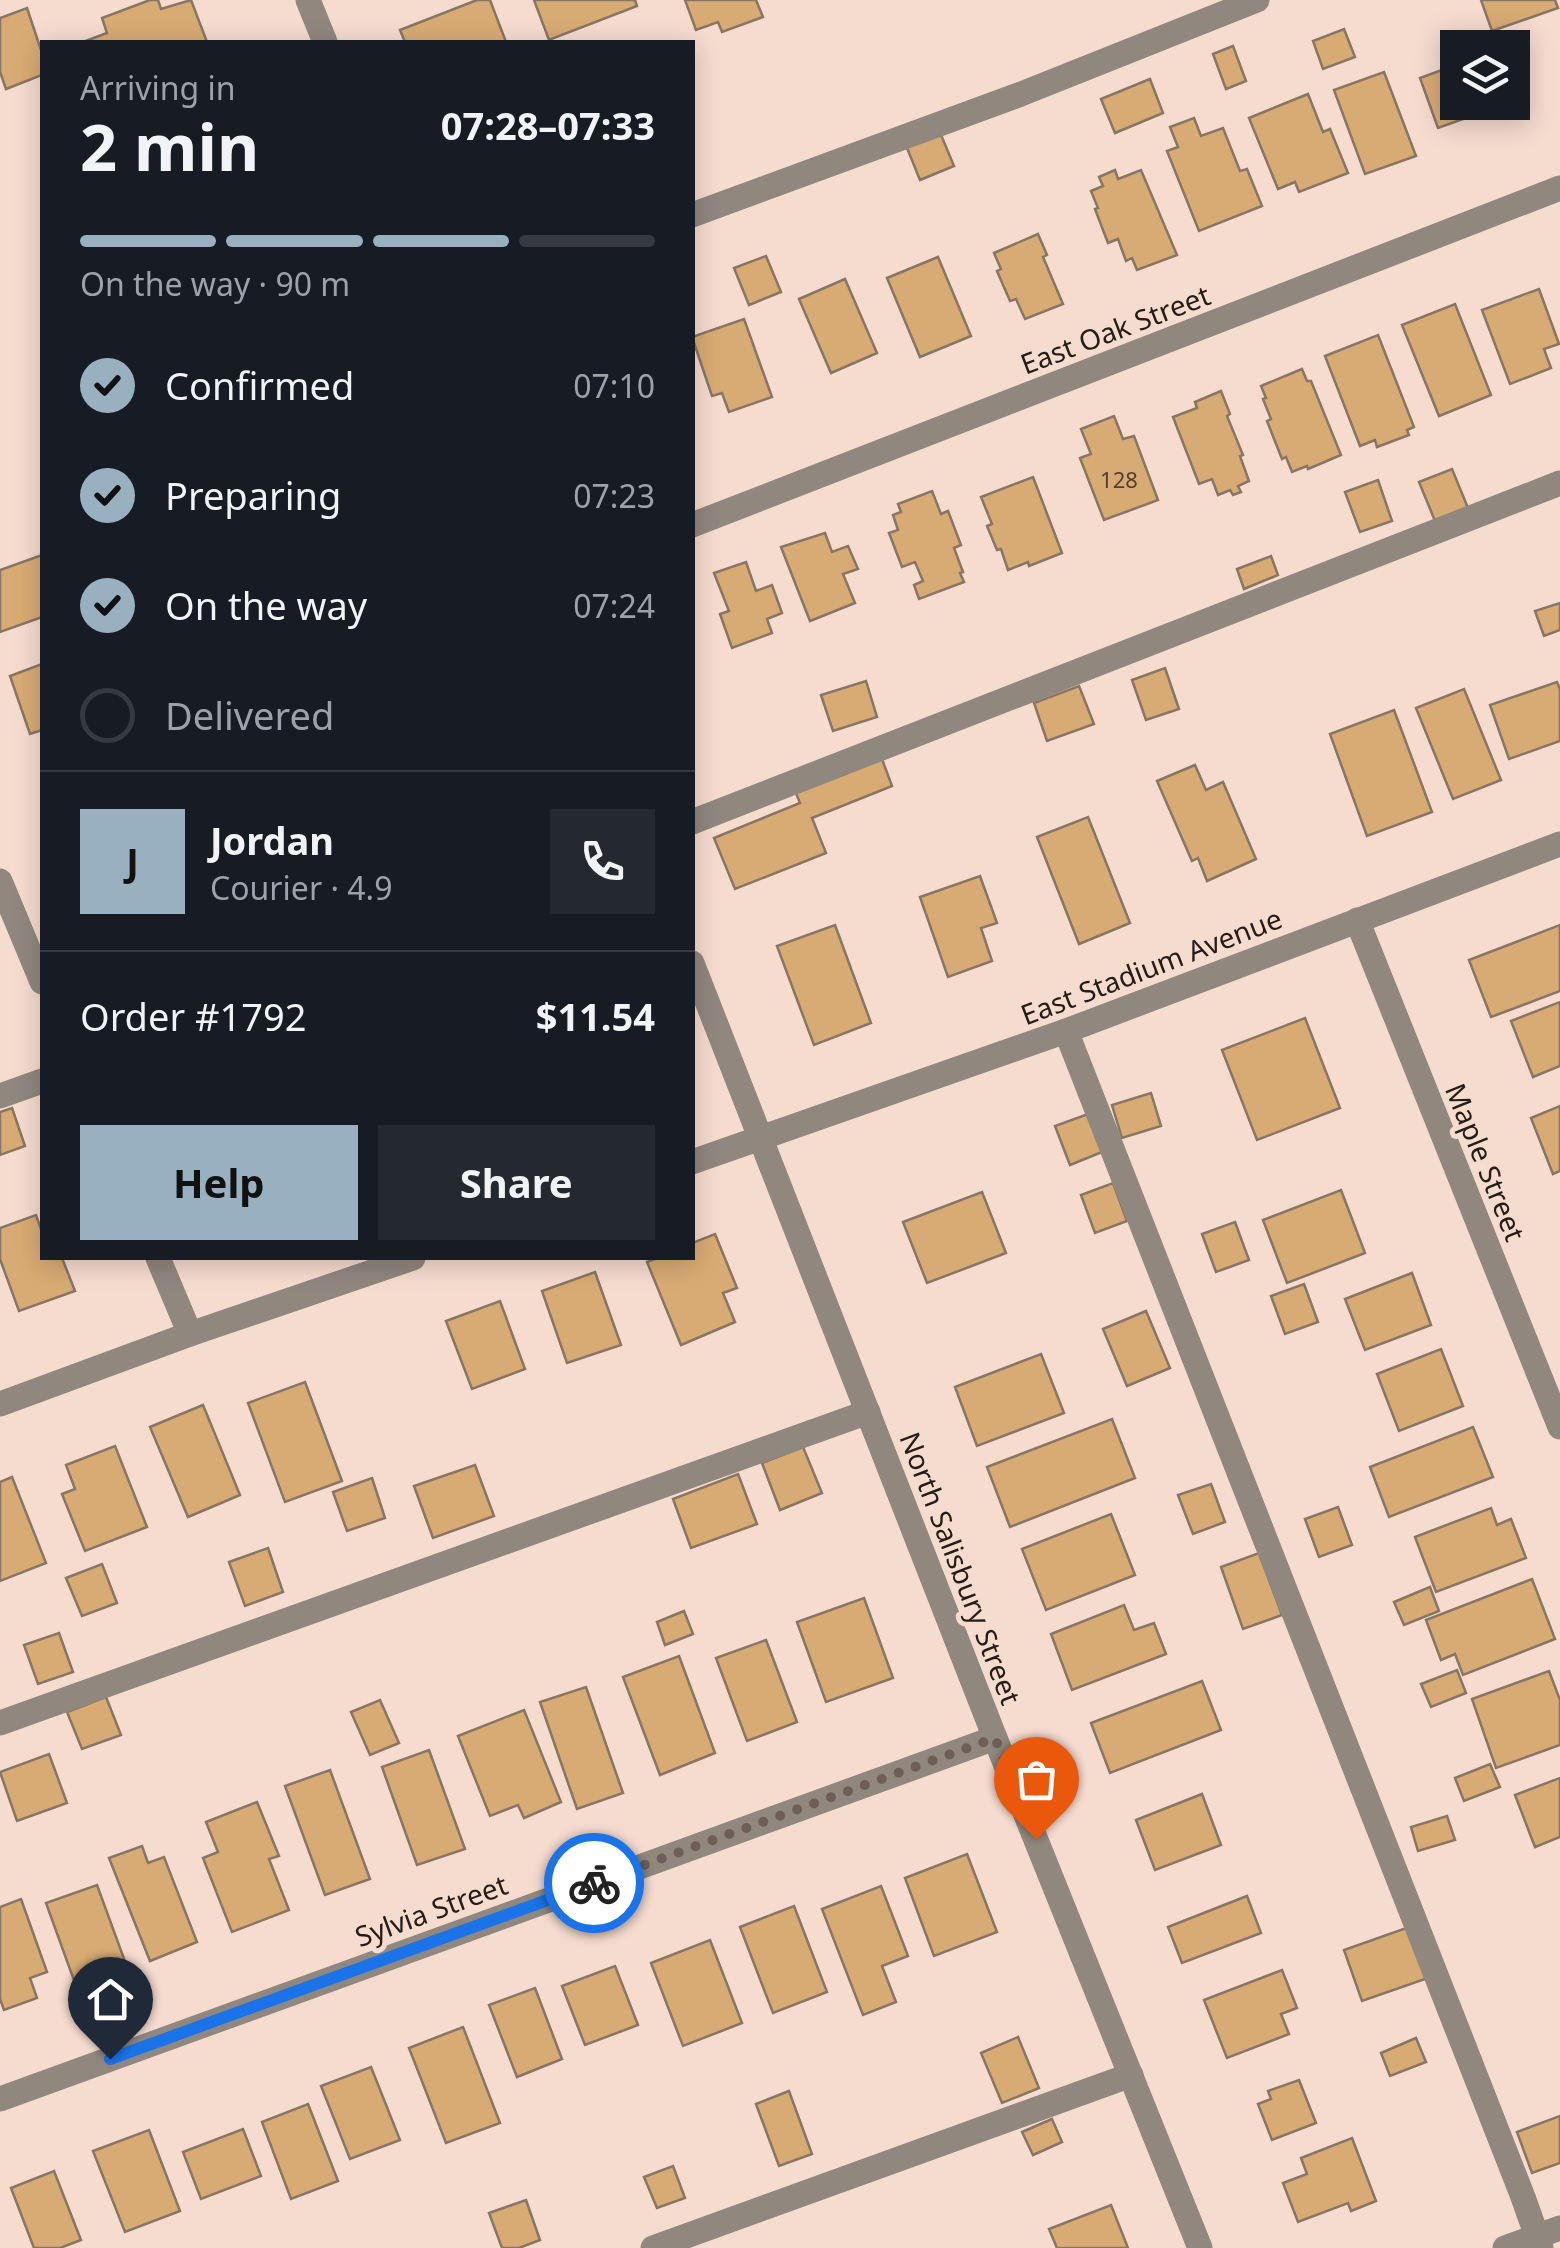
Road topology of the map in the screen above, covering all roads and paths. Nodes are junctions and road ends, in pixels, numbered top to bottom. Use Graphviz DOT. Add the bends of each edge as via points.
graph roads {
  1 [pos="308,0"];
  2 [pos="1257,0"];
  3 [pos="324,40"];
  4 [pos="1560,188"];
  5 [pos="695,213"];
  6 [pos="1560,483"];
  7 [pos="695,524"];
  8 [pos="695,821"];
  9 [pos="1560,844"];
  10 [pos="0,881"];
  11 [pos="1357,920"];
  12 [pos="695,971"];
  13 [pos="40,977"];
  14 [pos="1066,1031"];
  15 [pos="40,1082"];
  16 [pos="0,1096"];
  17 [pos="761,1139"];
  18 [pos="695,1161"];
  19 [pos="159,1260"];
  20 [pos="407,1260"];
  21 [pos="190,1334"];
  22 [pos="1549,1367"];
  23 [pos="0,1404"];
  24 [pos="868,1412"];
  25 [pos="1560,1427"];
  26 [pos="0,1724"];
  27 [pos="995,1738"];
  28 [pos="1131,2076"];
  29 [pos="0,2099"];
  30 [pos="1546,2238"];
  31 [pos="652,2248"];
  32 [pos="1200,2248"];
  33 [pos="1505,2248"];
  1 -- 3 [label="street"];
  2 -- 5 [label="street"];
  4 -- 7 [label="street, East Oak Street"];
  6 -- 8 [label="street"];
  9 -- 11 [label="street, East Stadium Avenue"];
  10 -- 13 [label="street"];
  11 -- 14 [label="street, East Stadium Avenue"];
  11 -- 22 [label="street, Maple Street"];
  12 -- 17 [label="street, North Salisbury Street"];
  14 -- 17 [label="street, East Stadium Avenue"];
  14 -- 30 [label="street"];
  15 -- 16 [label="street"];
  17 -- 18 [label="street, East Stadium Avenue"];
  17 -- 24 [label="street, North Salisbury Street"];
  19 -- 21 [label="street"];
  20 -- 21 [label="street"];
  21 -- 23 [label="street"];
  22 -- 25 [label="street, Maple Street"];
  24 -- 26 [label="street"];
  24 -- 27 [label="street, North Salisbury Street"];
  27 -- 28 [label="street, North Salisbury Street"];
  27 -- 29 [label="street, Sylvia Street"];
  28 -- 31 [label="street"];
  28 -- 32 [label="street, North Salisbury Street"];
  30 -- 33 [label="street"];
}
